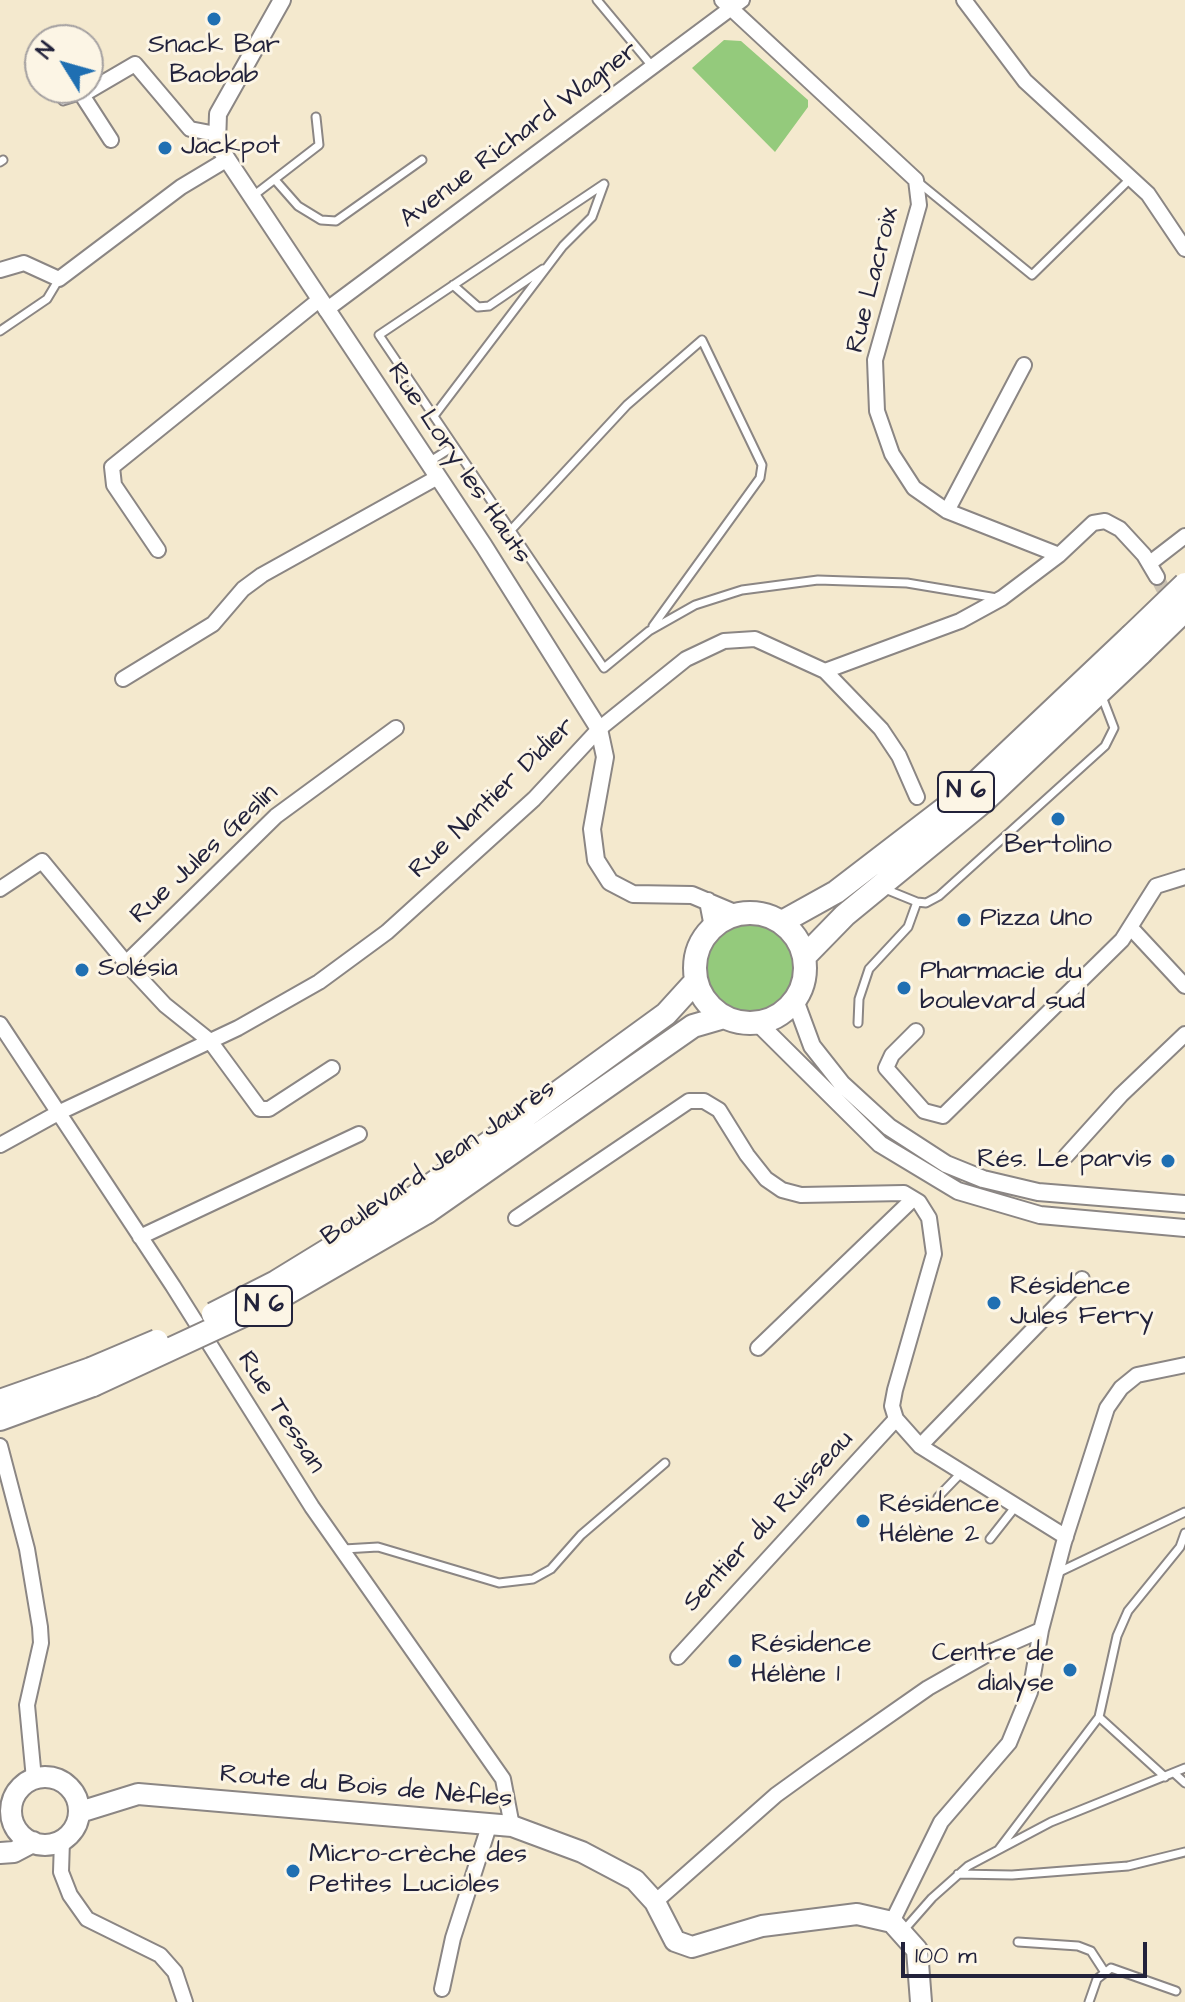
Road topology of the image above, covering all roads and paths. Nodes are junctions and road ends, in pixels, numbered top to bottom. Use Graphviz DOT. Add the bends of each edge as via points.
graph roads {
  1 [pos="282,0"];
  2 [pos="597,0"];
  3 [pos="964,0"];
  4 [pos="731,3"];
  5 [pos="652,66"];
  6 [pos="104,82"];
  7 [pos="88,104"];
  8 [pos="316,117"];
  9 [pos="216,134"];
  10 [pos="111,140"];
  11 [pos="226,160"];
  12 [pos="422,160"];
  13 [pos="1131,178"];
  14 [pos="916,180"];
  15 [pos="276,181"];
  16 [pos="251,197"];
  17 [pos="1185,249"];
  18 [pos="548,266"];
  19 [pos="0,270"];
  20 [pos="59,279"];
  21 [pos="453,285"];
  22 [pos="323,305"];
  23 [pos="0,331"];
  24 [pos="1024,365"];
  25 [pos="434,416"];
  26 [pos="454,446"];
  27 [pos="428,462"];
  28 [pos="438,477"];
  29 [pos="947,511"];
  30 [pos="511,530"];
  31 [pos="1185,536"];
  32 [pos="158,550"];
  33 [pos="1059,555"];
  34 [pos="1150,563"];
  35 [pos="1157,577"];
  36 [pos="1185,584"];
  37 [pos="1002,598"];
  38 [pos="1185,610"];
  39 [pos="649,631"];
  40 [pos="1136,644"];
  41 [pos="825,671"];
  42 [pos="123,679"];
  43 [pos="1100,691"];
  44 [pos="396,728"];
  45 [pos="599,729"];
  46 [pos="917,797"];
  47 [pos="1185,877"];
  48 [pos="879,887"];
  49 [pos="0,889"];
  50 [pos="708,901"];
  51 [pos="917,902"];
  52 [pos="737,914"];
  53 [pos="782,922"];
  54 [pos="713,927"];
  55 [pos="1131,928"];
  56 [pos="804,957"];
  57 [pos="126,963"];
  58 [pos="696,981"];
  59 [pos="1185,986"];
  60 [pos="795,1000"];
  61 [pos="724,1017"];
  62 [pos="758,1023"];
  63 [pos="858,1023"];
  64 [pos="0,1024"];
  65 [pos="916,1031"];
  66 [pos="1185,1034"];
  67 [pos="210,1041"];
  68 [pos="332,1068"];
  69 [pos="58,1113"];
  70 [pos="359,1134"];
  71 [pos="0,1145"];
  72 [pos="1066,1156"];
  73 [pos="913,1199"];
  74 [pos="1185,1204"];
  75 [pos="420,1205"];
  76 [pos="516,1218"];
  77 [pos="1185,1228"];
  78 [pos="140,1237"];
  79 [pos="1082,1279"];
  80 [pos="758,1348"];
  81 [pos="1185,1365"];
  82 [pos="13,1403"];
  83 [pos="0,1419"];
  84 [pos="896,1419"];
  85 [pos="0,1446"];
  86 [pos="920,1446"];
  87 [pos="665,1463"];
  88 [pos="962,1472"];
  89 [pos="938,1497"];
  90 [pos="1016,1506"];
  91 [pos="1184,1515"];
  92 [pos="1185,1533"];
  93 [pos="1066,1537"];
  94 [pos="990,1539"];
  95 [pos="344,1549"];
  96 [pos="1056,1573"];
  97 [pos="1041,1630"];
  98 [pos="678,1657"];
  99 [pos="1099,1717"];
  100 [pos="1185,1768"];
  101 [pos="1174,1773"];
  102 [pos="1165,1777"];
  103 [pos="34,1779"];
  104 [pos="1185,1783"];
  105 [pos="73,1790"];
  106 [pos="125,1795"];
  107 [pos="80,1812"];
  108 [pos="5,1820"];
  109 [pos="490,1823"];
  110 [pos="512,1826"];
  111 [pos="62,1840"];
  112 [pos="33,1842"];
  113 [pos="999,1849"];
  114 [pos="1185,1852"];
  115 [pos="0,1853"];
  116 [pos="958,1874"];
  117 [pos="655,1902"];
  118 [pos="897,1928"];
  119 [pos="1018,1942"];
  120 [pos="1104,1971"];
  121 [pos="442,1989"];
  122 [pos="1176,1991"];
  123 [pos="185,2002"];
  124 [pos="921,2002"];
  125 [pos="1089,2002"];
  1 -- 9 [label="street" via="227,94"];
  2 -- 5 [label="lane"];
  3 -- 13 [label="street" via="1025,81"];
  4 -- 5 [label="street, Avenue Richard Wagner"];
  4 -- 14 [label="street, Rue Lacroix"];
  5 -- 22 [label="street, Avenue Richard Wagner"];
  6 -- 9 [label="street" via="135,64 190,129"];
  7 -- 10 [label="street"];
  8 -- 15 [label="lane" via="319,145"];
  9 -- 11 [label="street, Rue Lory les Hauts"];
  11 -- 16 [label="street, Rue Lory les Hauts"];
  11 -- 20 [label="street" via="181,187"];
  12 -- 15 [label="lane" via="336,221 321,220 298,206"];
  13 -- 14 [label="lane" via="1032,275"];
  13 -- 17 [label="street" via="1158,205"];
  14 -- 29 [label="street, Rue Lacroix" via="919,205 875,360 877,411 892,454 914,488"];
  15 -- 16 [label="lane"];
  16 -- 22 [label="street, Rue Lory les Hauts"];
  18 -- 21 [label="lane" via="489,306 478,307"];
  18 -- 21 [label="lane" via="592,217 604,184"];
  18 -- 25 [label="lane"];
  19 -- 20 [label="street" via="24,263"];
  20 -- 23 [label="lane" via="47,299"];
  21 -- 25 [label="lane" via="379,335"];
  22 -- 27 [label="street, Rue Lory les Hauts"];
  22 -- 32 [label="street, Avenue Richard Wagner" via="112,467 114,485"];
  24 -- 29 [label="street"];
  25 -- 26 [label="lane"];
  26 -- 27 [label="lane"];
  26 -- 30 [label="lane"];
  27 -- 28 [label="street, Rue Lory les Hauts"];
  28 -- 42 [label="street" via="262,575 213,624"];
  28 -- 45 [label="street, Rue Lory les Hauts"];
  29 -- 33 [label="street, Rue Lacroix"];
  30 -- 39 [label="lane" via="604,668"];
  30 -- 39 [label="lane" via="627,405 702,340 762,465 760,478"];
  31 -- 34 [label="street"];
  33 -- 34 [label="street" via="1082,531 1105,521 1120,529"];
  33 -- 37 [label="street"];
  34 -- 35 [label="street"];
  36 -- 40 [label="main road, N 6, bridge"];
  37 -- 39 [label="lane" via="907,583 818,580 730,594 695,605"];
  37 -- 41 [label="street" via="960,621"];
  38 -- 40 [label="main road, N 6, bridge"];
  40 -- 43 [label="main road, N 6"];
  40 -- 53 [label="main road, N 6" via="953,803 847,884"];
  41 -- 45 [label="street, Rue Nantier Didier" via="755,639 724,641 686,659"];
  41 -- 46 [label="street, Rue Nantier Didier" via="881,729"];
  43 -- 48 [label="main road, N 6" via="984,801"];
  43 -- 51 [label="lane" via="1114,728 1105,746 939,896"];
  44 -- 57 [label="street, Rue Jules Geslin" via="276,816"];
  45 -- 50 [label="street, Rue Lory les Hauts" via="605,757 592,829 596,860 610,882 633,894 692,895"];
  45 -- 67 [label="street, Rue Nantier Didier" via="534,799 387,932 319,982"];
  47 -- 55 [label="street" via="1156,886"];
  48 -- 51 [label="lane"];
  48 -- 56 [label="main road, N 6"];
  49 -- 57 [label="street" via="42,861"];
  50 -- 52 [label="street, Rue Lory les Hauts"];
  50 -- 54 [label="street"];
  51 -- 63 [label="lane" via="908,927 869,969"];
  52 -- 53 [label="main road" via="768,915"];
  52 -- 54 [label="main road"];
  53 -- 56 [label="main road"];
  54 -- 58 [label="main road" via="697,952"];
  55 -- 59 [label="street"];
  55 -- 65 [label="street" via="943,1116 924,1111 886,1068"];
  56 -- 60 [label="main road" via="805,972"];
  57 -- 67 [label="street" via="165,1005"];
  58 -- 61 [label="main road" via="711,1008"];
  58 -- 75 [label="main road, Boulevard Jean Jaurès / N 6" via="666,1014"];
  60 -- 62 [label="main road" via="785,1011"];
  60 -- 74 [label="street" via="812,1046 854,1098 946,1164 1038,1192"];
  61 -- 62 [label="main road, N 6"];
  61 -- 75 [label="main road, Boulevard Jean Jaurès / N 6" via="693,1026"];
  62 -- 77 [label="street" via="863,1129 958,1191 1040,1215"];
  64 -- 69 [label="street, Rue Tessan"];
  66 -- 72 [label="street"];
  67 -- 68 [label="street" via="260,1109 269,1109"];
  67 -- 69 [label="street, Rue Nantier Didier"];
  69 -- 71 [label="street, Rue Nantier Didier"];
  69 -- 78 [label="street, Rue Tessan"];
  70 -- 78 [label="street"];
  73 -- 76 [label="street" via="882,1191 801,1195 782,1190 757,1167 719,1110 704,1101 689,1101"];
  73 -- 80 [label="street"];
  73 -- 84 [label="street" via="929,1218 934,1254 895,1390"];
  75 -- 82 [label="main road, Boulevard Jean Jaurès / N 6, bridge" via="270,1303 92,1377"];
  78 -- 95 [label="street, Rue Tessan"];
  79 -- 86 [label="street"];
  81 -- 93 [label="street" via="1137,1375 1107,1408"];
  82 -- 83 [label="main road, Boulevard Jean Jaurès / N 6"];
  84 -- 86 [label="street"];
  84 -- 98 [label="street, Sentier du Ruisseau"];
  85 -- 103 [label="street" via="27,1549 40,1627 27,1705"];
  86 -- 88 [label="street"];
  87 -- 95 [label="lane" via="581,1535 551,1569 533,1579 499,1583 378,1547"];
  88 -- 89 [label="lane"];
  88 -- 90 [label="street"];
  90 -- 93 [label="street"];
  90 -- 94 [label="lane"];
  91 -- 96 [label="lane"];
  92 -- 99 [label="lane" via="1180,1547 1128,1611 1117,1636"];
  93 -- 96 [label="street"];
  95 -- 110 [label="street, Rue Tessan" via="503,1779"];
  96 -- 97 [label="street"];
  97 -- 117 [label="street" via="928,1688 812,1769"];
  97 -- 118 [label="street" via="1030,1692 1009,1743 941,1822"];
  99 -- 102 [label="lane"];
  99 -- 113 [label="lane"];
  100 -- 101 [label="lane"];
  101 -- 102 [label="lane"];
  101 -- 104 [label="lane"];
  102 -- 113 [label="lane" via="1051,1822"];
  103 -- 105 [label="main road" via="56,1778"];
  103 -- 108 [label="main road" via="16,1793"];
  105 -- 106 [label="main road, Route du Bois de Nèfles"];
  105 -- 107 [label="main road"];
  106 -- 107 [label="main road, Route du Bois de Nèfles"];
  106 -- 109 [label="main road, Route du Bois de Nèfles"];
  107 -- 111 [label="main road"];
  108 -- 112 [label="main road"];
  109 -- 110 [label="main road, Route du Bois de Nèfles"];
  109 -- 121 [label="street"];
  110 -- 117 [label="main road, Route du Bois de Nèfles" via="610,1865 635,1880"];
  111 -- 112 [label="main road"];
  111 -- 123 [label="street" via="61,1872 87,1919 160,1955 175,1972"];
  112 -- 115 [label="main road"];
  113 -- 116 [label="lane"];
  114 -- 116 [label="lane" via="1114,1868"];
  116 -- 118 [label="lane"];
  117 -- 118 [label="main road, Route du Bois de Nèfles" via="675,1941 692,1947 762,1926 857,1914"];
  118 -- 124 [label="main road" via="917,1950"];
  119 -- 120 [label="lane" via="1078,1946 1091,1951"];
  120 -- 122 [label="lane" via="1119,1969"];
  120 -- 125 [label="lane"];
}
